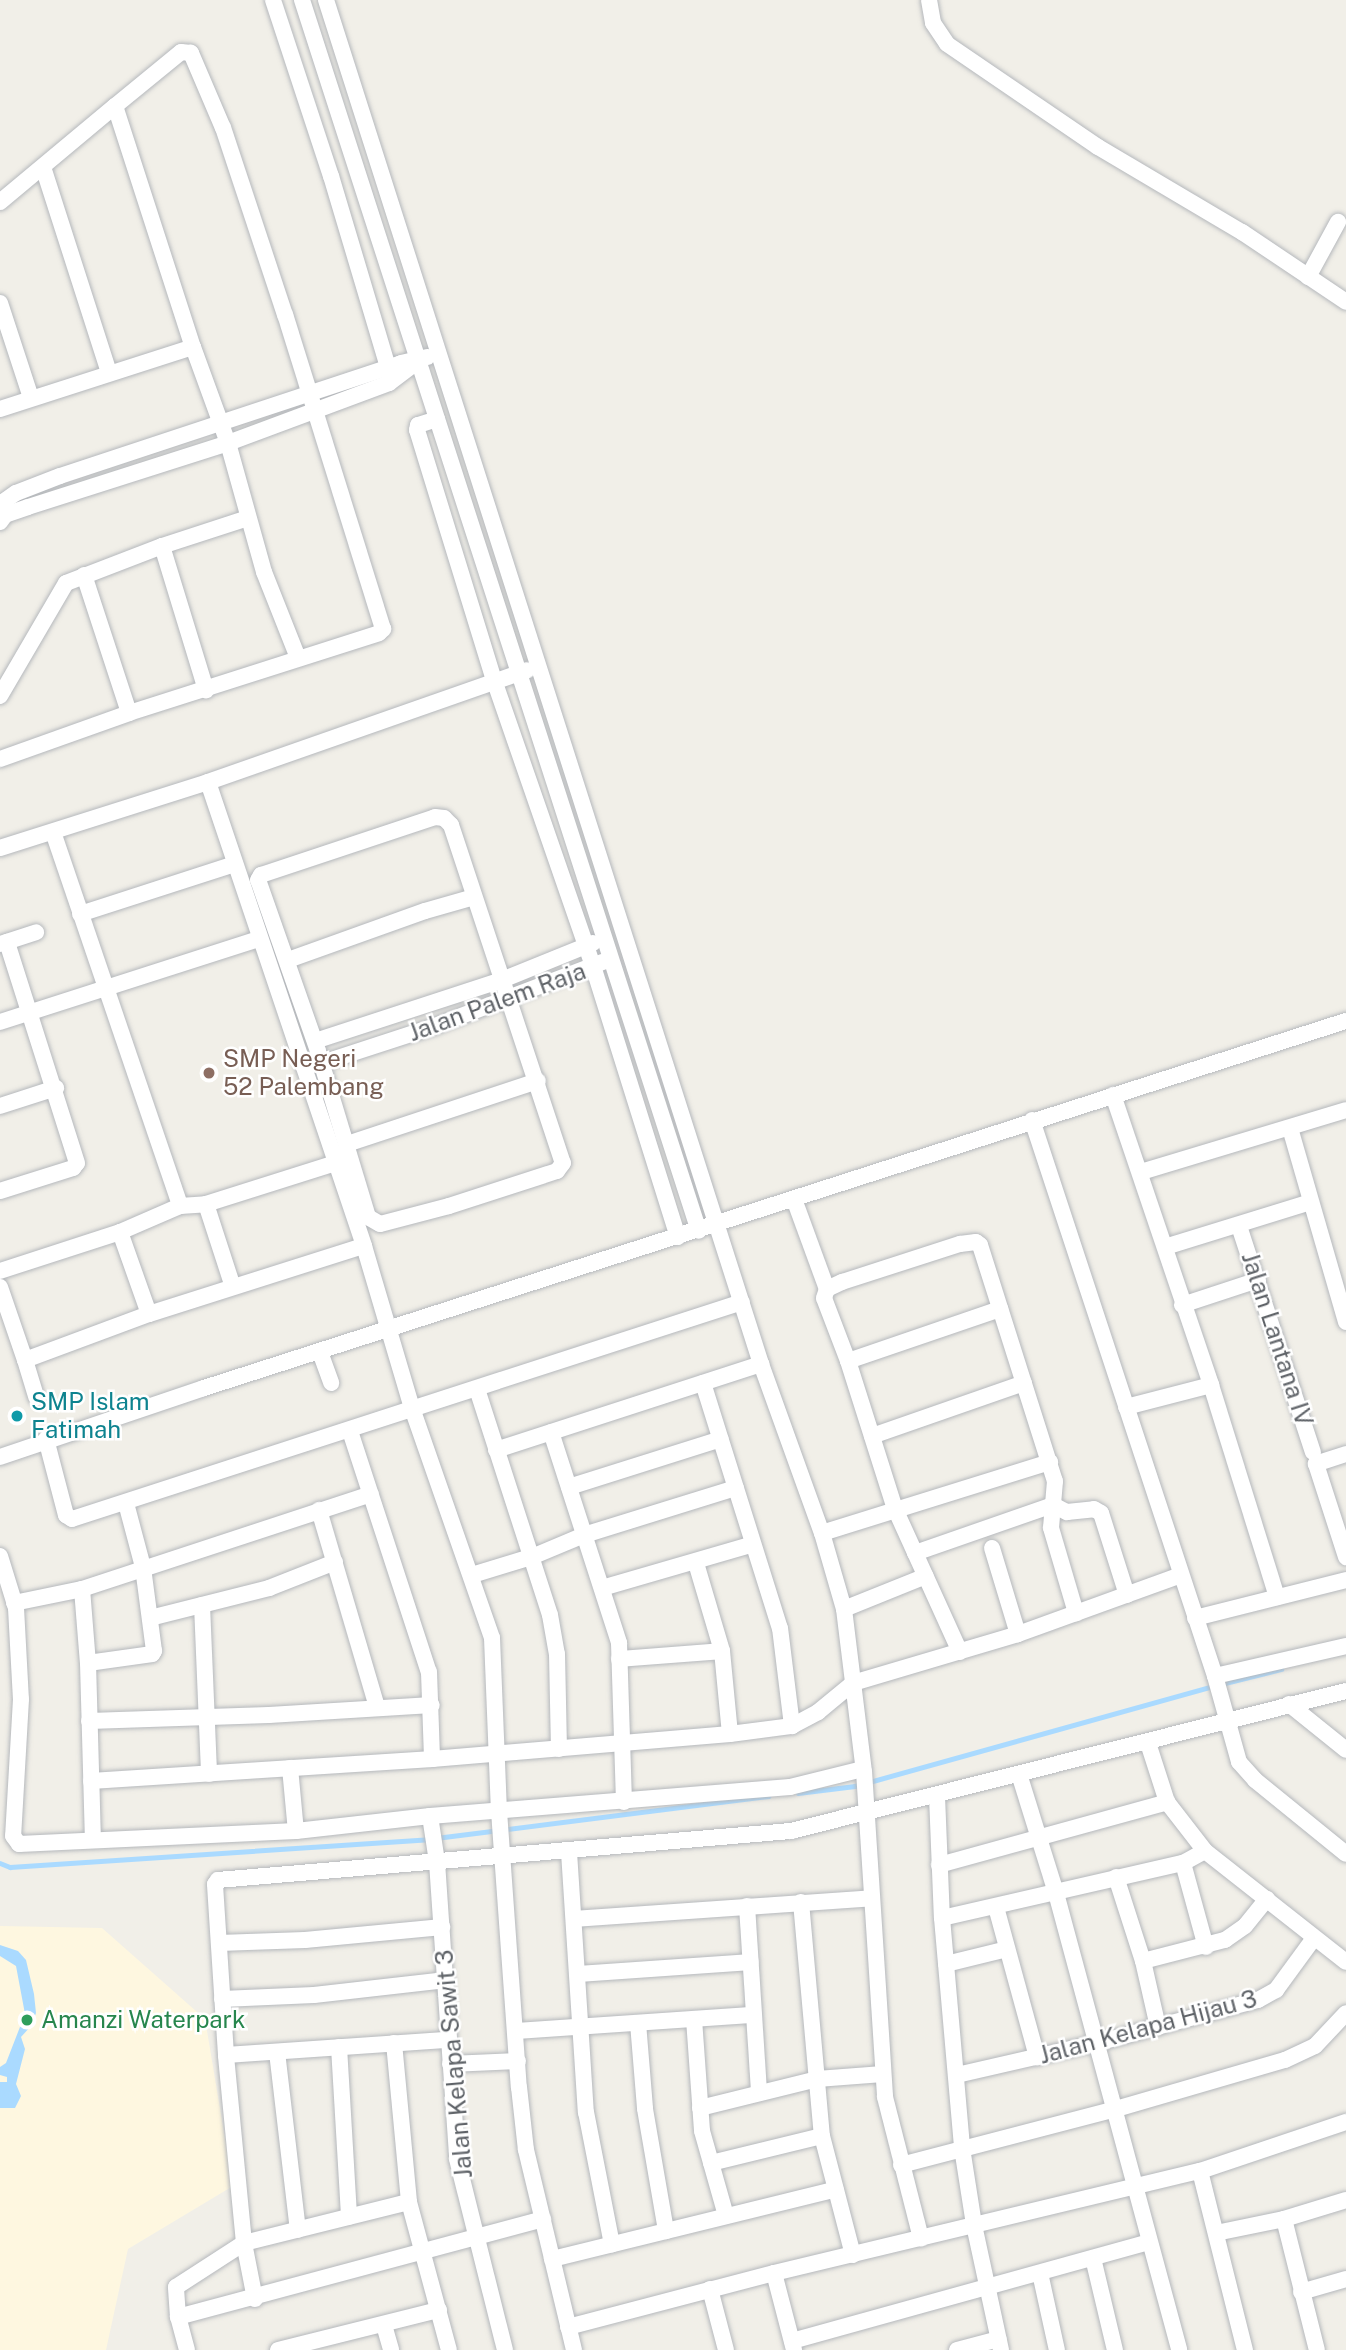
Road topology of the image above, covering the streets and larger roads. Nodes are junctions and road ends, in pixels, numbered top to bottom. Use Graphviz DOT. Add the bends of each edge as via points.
graph roads {
  1 [pos="273,0"];
  2 [pos="302,0"];
  3 [pos="326,0"];
  4 [pos="929,0"];
  5 [pos="309,22"];
  6 [pos="283,32"];
  7 [pos="115,106"];
  8 [pos="43,166"];
  9 [pos="378,166"];
  10 [pos="356,168"];
  11 [pos="331,176"];
  12 [pos="0,202"];
  13 [pos="1338,222"];
  14 [pos="1308,277"];
  15 [pos="1346,302"];
  16 [pos="0,303"];
  17 [pos="193,346"];
  18 [pos="439,352"];
  19 [pos="419,360"];
  20 [pos="388,367"];
  21 [pos="109,372"];
  22 [pos="310,394"];
  23 [pos="31,398"];
  24 [pos="0,409"];
  25 [pos="314,411"];
  26 [pos="437,419"];
  27 [pos="222,425"];
  28 [pos="228,443"];
  29 [pos="16,493"];
  30 [pos="0,504"];
  31 [pos="27,507"];
  32 [pos="248,518"];
  33 [pos="0,522"];
  34 [pos="162,545"];
  35 [pos="84,575"];
  36 [pos="298,658"];
  37 [pos="539,666"];
  38 [pos="516,673"];
  39 [pos="494,680"];
  40 [pos="206,690"];
  41 [pos="0,696"];
  42 [pos="129,713"];
  43 [pos="0,759"];
  44 [pos="208,782"];
  45 [pos="53,832"];
  46 [pos="0,848"];
  47 [pos="235,864"];
  48 [pos="474,897"];
  49 [pos="80,914"];
  50 [pos="625,931"];
  51 [pos="36,932"];
  52 [pos="259,939"];
  53 [pos="605,939"];
  54 [pos="4,943"];
  55 [pos="586,945"];
  56 [pos="631,951"];
  57 [pos="611,959"];
  58 [pos="288,960"];
  59 [pos="593,966"];
  60 [pos="502,980"];
  61 [pos="104,986"];
  62 [pos="509,1000"];
  63 [pos="30,1012"];
  64 [pos="0,1021"];
  65 [pos="1345,1024"];
  66 [pos="315,1041"];
  67 [pos="322,1063"];
  68 [pos="538,1081"];
  69 [pos="55,1088"];
  70 [pos="1113,1095"];
  71 [pos="0,1106"];
  72 [pos="1346,1110"];
  73 [pos="1032,1120"];
  74 [pos="1290,1128"];
  75 [pos="347,1144"];
  76 [pos="335,1163"];
  77 [pos="1141,1172"];
  78 [pos="0,1191"];
  79 [pos="794,1199"];
  80 [pos="1310,1202"];
  81 [pos="206,1204"];
  82 [pos="180,1206"];
  83 [pos="718,1224"];
  84 [pos="1239,1226"];
  85 [pos="699,1231"];
  86 [pos="121,1232"];
  87 [pos="678,1237"];
  88 [pos="363,1246"];
  89 [pos="1165,1248"];
  90 [pos="0,1271"];
  91 [pos="1258,1280"];
  92 [pos="0,1287"];
  93 [pos="233,1287"];
  94 [pos="827,1289"];
  95 [pos="742,1302"];
  96 [pos="1182,1305"];
  97 [pos="1000,1309"];
  98 [pos="149,1314"];
  99 [pos="1346,1322"];
  100 [pos="388,1331"];
  101 [pos="320,1352"];
  102 [pos="25,1360"];
  103 [pos="848,1361"];
  104 [pos="761,1364"];
  105 [pos="331,1382"];
  106 [pos="703,1383"];
  107 [pos="1024,1383"];
  108 [pos="1210,1385"];
  109 [pos="477,1389"];
  110 [pos="36,1397"];
  111 [pos="1126,1407"];
  112 [pos="413,1410"];
  113 [pos="350,1431"];
  114 [pos="551,1432"];
  115 [pos="872,1436"];
  116 [pos="46,1439"];
  117 [pos="721,1439"];
  118 [pos="496,1450"];
  119 [pos="1313,1452"];
  120 [pos="1346,1454"];
  121 [pos="0,1457"];
  122 [pos="1050,1462"];
  123 [pos="569,1487"];
  124 [pos="737,1488"];
  125 [pos="371,1494"];
  126 [pos="126,1503"];
  127 [pos="1052,1505"];
  128 [pos="895,1509"];
  129 [pos="319,1510"];
  130 [pos="1341,1522"];
  131 [pos="822,1533"];
  132 [pos="584,1535"];
  133 [pos="753,1544"];
  134 [pos="992,1548"];
  135 [pos="915,1553"];
  136 [pos="0,1556"];
  137 [pos="534,1556"];
  138 [pos="1346,1557"];
  139 [pos="335,1562"];
  140 [pos="696,1563"];
  141 [pos="143,1567"];
  142 [pos="472,1575"];
  143 [pos="1181,1575"];
  144 [pos="926,1576"];
  145 [pos="1346,1580"];
  146 [pos="602,1588"];
  147 [pos="82,1589"];
  148 [pos="1127,1595"];
  149 [pos="1277,1597"];
  150 [pos="14,1603"];
  151 [pos="202,1605"];
  152 [pos="844,1609"];
  153 [pos="1076,1613"];
  154 [pos="150,1618"];
  155 [pos="1195,1618"];
  156 [pos="1018,1634"];
  157 [pos="1346,1646"];
  158 [pos="722,1651"];
  159 [pos="960,1652"];
  160 [pos="619,1660"];
  161 [pos="88,1663"];
  162 [pos="1216,1680"];
  163 [pos="853,1683"];
  164 [pos="1346,1691"];
  165 [pos="1289,1704"];
  166 [pos="432,1705"];
  167 [pos="377,1707"];
  168 [pos="207,1715"];
  169 [pos="1228,1717"];
  170 [pos="89,1721"];
  171 [pos="792,1726"];
  172 [pos="730,1734"];
  173 [pos="621,1742"];
  174 [pos="1148,1743"];
  175 [pos="559,1749"];
  176 [pos="1346,1750"];
  177 [pos="497,1753"];
  178 [pos="432,1759"];
  179 [pos="290,1768"];
  180 [pos="863,1770"];
  181 [pos="209,1774"];
  182 [pos="1019,1774"];
  183 [pos="91,1781"];
  184 [pos="7,1786"];
  185 [pos="937,1796"];
  186 [pos="624,1802"];
  187 [pos="1167,1802"];
  188 [pos="866,1810"];
  189 [pos="500,1816"];
  190 [pos="432,1822"];
  191 [pos="296,1830"];
  192 [pos="1039,1838"];
  193 [pos="93,1839"];
  194 [pos="502,1849"];
  195 [pos="1205,1851"];
  196 [pos="569,1852"];
  197 [pos="1346,1854"];
  198 [pos="436,1856"];
  199 [pos="1182,1863"];
  200 [pos="939,1865"];
  201 [pos="1116,1877"];
  202 [pos="1056,1893"];
  203 [pos="871,1898"];
  204 [pos="1267,1899"];
  205 [pos="801,1902"];
  206 [pos="747,1906"];
  207 [pos="996,1907"];
  208 [pos="942,1918"];
  209 [pos="574,1919"];
  210 [pos="442,1927"];
  211 [pos="1314,1938"];
  212 [pos="219,1943"];
  213 [pos="1206,1947"];
  214 [pos="1007,1949"];
  215 [pos="1143,1961"];
  216 [pos="751,1962"];
  217 [pos="1346,1962"];
  218 [pos="946,1964"];
  219 [pos="579,1975"];
  220 [pos="446,1980"];
  221 [pos="222,1999"];
  222 [pos="1346,2013"];
  223 [pos="753,2015"];
  224 [pos="694,2019"];
  225 [pos="638,2023"];
  226 [pos="1158,2026"];
  227 [pos="582,2028"];
  228 [pos="517,2031"];
  229 [pos="448,2040"];
  230 [pos="394,2043"];
  231 [pos="1097,2043"];
  232 [pos="339,2047"];
  233 [pos="277,2052"];
  234 [pos="226,2055"];
  235 [pos="1037,2057"];
  236 [pos="518,2061"];
  237 [pos="450,2064"];
  238 [pos="883,2074"];
  239 [pos="957,2076"];
  240 [pos="817,2079"];
  241 [pos="760,2093"];
  242 [pos="700,2108"];
  243 [pos="1116,2109"];
  244 [pos="1346,2122"];
  245 [pos="822,2136"];
  246 [pos="962,2148"];
  247 [pos="711,2162"];
  248 [pos="901,2165"];
  249 [pos="1200,2171"];
  250 [pos="1134,2187"];
  251 [pos="836,2189"];
  252 [pos="1346,2200"];
  253 [pos="409,2202"];
  254 [pos="726,2216"];
  255 [pos="349,2217"];
  256 [pos="543,2219"];
  257 [pos="1284,2219"];
  258 [pos="974,2225"];
  259 [pos="298,2230"];
  260 [pos="666,2231"];
  261 [pos="1216,2233"];
  262 [pos="477,2238"];
  263 [pos="920,2238"];
  264 [pos="1150,2242"];
  265 [pos="244,2243"];
  266 [pos="612,2244"];
  267 [pos="422,2253"];
  268 [pos="853,2256"];
  269 [pos="1093,2258"];
  270 [pos="552,2259"];
  271 [pos="774,2273"];
  272 [pos="1040,2273"];
  273 [pos="1346,2279"];
  274 [pos="987,2287"];
  275 [pos="710,2290"];
  276 [pos="1301,2292"];
  277 [pos="255,2299"];
  278 [pos="439,2310"];
  279 [pos="178,2317"];
  280 [pos="384,2325"];
  281 [pos="568,2327"];
  282 [pos="333,2343"];
  283 [pos="1000,2345"];
  284 [pos="793,2346"];
  285 [pos="187,2350"];
  286 [pos="278,2350"];
  287 [pos="391,2350"];
  288 [pos="449,2350"];
  289 [pos="505,2350"];
  290 [pos="574,2350"];
  291 [pos="726,2350"];
  292 [pos="957,2350"];
  293 [pos="1057,2350"];
  294 [pos="1115,2350"];
  295 [pos="1179,2350"];
  296 [pos="1245,2350"];
  297 [pos="1317,2350"];
  1 -- 6 [label="street"];
  2 -- 5 [label="street"];
  3 -- 9 [label="street"];
  4 -- 14 [label="street" via="933,23 947,44 1098,148 1242,232"];
  5 -- 6 [label="street"];
  5 -- 10 [label="street"];
  6 -- 11 [label="street"];
  7 -- 8 [label="street"];
  7 -- 17 [label="street"];
  7 -- 22 [label="street" via="181,52 191,53 223,128"];
  8 -- 12 [label="street"];
  8 -- 21 [label="street"];
  9 -- 10 [label="street"];
  9 -- 18 [label="street"];
  10 -- 11 [label="street"];
  10 -- 19 [label="street"];
  11 -- 20 [label="street"];
  13 -- 14 [label="street"];
  14 -- 15 [label="street"];
  16 -- 23 [label="street"];
  17 -- 21 [label="street"];
  17 -- 27 [label="street"];
  18 -- 19 [label="street"];
  18 -- 37 [label="street"];
  19 -- 20 [label="street"];
  19 -- 25 [label="street" via="389,383"];
  19 -- 26 [label="street"];
  20 -- 22 [label="street"];
  21 -- 23 [label="street"];
  22 -- 25 [label="street"];
  22 -- 27 [label="street"];
  23 -- 24 [label="street"];
  25 -- 28 [label="street"];
  25 -- 36 [label="street" via="383,629"];
  26 -- 38 [label="street"];
  26 -- 39 [label="street" via="418,425 417,430"];
  27 -- 28 [label="street"];
  27 -- 29 [label="street"];
  28 -- 31 [label="street"];
  28 -- 32 [label="street"];
  29 -- 30 [label="street"];
  29 -- 31 [label="street"];
  31 -- 33 [label="street" via="5,515"];
  32 -- 34 [label="street"];
  32 -- 36 [label="street"];
  34 -- 35 [label="street"];
  34 -- 40 [label="street"];
  35 -- 41 [label="street" via="66,583"];
  35 -- 42 [label="street"];
  36 -- 40 [label="street"];
  37 -- 38 [label="street"];
  37 -- 50 [label="street"];
  38 -- 39 [label="street"];
  38 -- 53 [label="street"];
  39 -- 44 [label="street"];
  39 -- 55 [label="street"];
  40 -- 42 [label="street"];
  42 -- 43 [label="street"];
  44 -- 45 [label="street"];
  44 -- 47 [label="street"];
  45 -- 46 [label="street"];
  45 -- 49 [label="street"];
  47 -- 49 [label="street"];
  47 -- 52 [label="street"];
  48 -- 58 [label="street"];
  48 -- 58 [label="street" via="451,825 435,817 261,875 259,885"];
  48 -- 60 [label="street"];
  49 -- 61 [label="street"];
  50 -- 53 [label="street, Jalan Palem Raja"];
  50 -- 56 [label="street"];
  51 -- 54 [label="street"];
  52 -- 61 [label="street"];
  52 -- 76 [label="street"];
  53 -- 55 [label="street, Jalan Palem Raja"];
  53 -- 57 [label="street"];
  54 -- 63 [label="street"];
  55 -- 59 [label="street"];
  55 -- 60 [label="street, Jalan Palem Raja"];
  56 -- 57 [label="street, Jalan Palem Raja"];
  56 -- 83 [label="street"];
  57 -- 59 [label="street, Jalan Palem Raja"];
  57 -- 85 [label="street"];
  58 -- 66 [label="street"];
  59 -- 62 [label="street, Jalan Palem Raja"];
  59 -- 87 [label="street"];
  60 -- 62 [label="street"];
  60 -- 66 [label="street, Jalan Palem Raja"];
  61 -- 63 [label="street"];
  61 -- 82 [label="street"];
  62 -- 67 [label="street, Jalan Palem Raja"];
  62 -- 68 [label="street"];
  63 -- 64 [label="street"];
  63 -- 69 [label="street"];
  65 -- 70 [label="street"];
  66 -- 67 [label="street"];
  67 -- 75 [label="street"];
  68 -- 75 [label="street"];
  68 -- 75 [label="street" via="562,1168 449,1206 373,1222"];
  69 -- 71 [label="street"];
  69 -- 78 [label="street" via="78,1163"];
  70 -- 73 [label="street"];
  70 -- 77 [label="street"];
  72 -- 74 [label="street"];
  73 -- 79 [label="street"];
  73 -- 111 [label="street"];
  74 -- 77 [label="street"];
  74 -- 80 [label="street"];
  76 -- 81 [label="street"];
  76 -- 88 [label="street"];
  77 -- 89 [label="street"];
  79 -- 83 [label="street"];
  79 -- 94 [label="street"];
  80 -- 84 [label="street"];
  80 -- 99 [label="street"];
  81 -- 82 [label="street"];
  81 -- 93 [label="street"];
  82 -- 86 [label="street"];
  83 -- 85 [label="street"];
  83 -- 95 [label="street"];
  84 -- 89 [label="street"];
  84 -- 91 [label="street, Jalan Lantana IV"];
  85 -- 87 [label="street"];
  86 -- 90 [label="street"];
  86 -- 98 [label="street"];
  87 -- 100 [label="street"];
  88 -- 93 [label="street"];
  88 -- 100 [label="street"];
  89 -- 96 [label="street"];
  91 -- 96 [label="street"];
  91 -- 119 [label="street, Jalan Lantana IV"];
  92 -- 102 [label="street"];
  93 -- 98 [label="street"];
  94 -- 97 [label="street" via="975,1242 984,1255"];
  94 -- 103 [label="street" via="824,1298"];
  95 -- 104 [label="street"];
  95 -- 109 [label="street"];
  96 -- 108 [label="street"];
  97 -- 103 [label="street"];
  97 -- 107 [label="street"];
  98 -- 102 [label="street"];
  100 -- 101 [label="street"];
  100 -- 112 [label="street"];
  101 -- 105 [label="street"];
  101 -- 116 [label="street"];
  102 -- 110 [label="street"];
  103 -- 115 [label="street"];
  104 -- 106 [label="street"];
  104 -- 131 [label="street"];
  106 -- 114 [label="street"];
  106 -- 117 [label="street"];
  107 -- 115 [label="street"];
  107 -- 122 [label="street"];
  108 -- 111 [label="street"];
  108 -- 149 [label="street"];
  109 -- 112 [label="street"];
  109 -- 118 [label="street"];
  111 -- 143 [label="street"];
  112 -- 113 [label="street"];
  112 -- 142 [label="street"];
  113 -- 125 [label="street"];
  113 -- 126 [label="street"];
  114 -- 118 [label="street"];
  114 -- 123 [label="street"];
  115 -- 128 [label="street"];
  116 -- 121 [label="street"];
  116 -- 126 [label="street" via="68,1518"];
  117 -- 123 [label="street"];
  117 -- 124 [label="street"];
  118 -- 137 [label="street"];
  120 -- 130 [label="street" via="1317,1464"];
  122 -- 127 [label="street" via="1056,1490"];
  122 -- 128 [label="street"];
  123 -- 132 [label="street"];
  124 -- 132 [label="street"];
  124 -- 133 [label="street"];
  125 -- 129 [label="street"];
  125 -- 166 [label="street" via="429,1672"];
  126 -- 141 [label="street"];
  127 -- 135 [label="street"];
  127 -- 148 [label="street" via="1067,1512 1094,1509 1101,1513"];
  127 -- 153 [label="street" via="1051,1528"];
  128 -- 131 [label="street"];
  128 -- 135 [label="street"];
  129 -- 139 [label="street"];
  129 -- 141 [label="street"];
  130 -- 138 [label="street"];
  131 -- 152 [label="street"];
  132 -- 137 [label="street"];
  132 -- 146 [label="street"];
  133 -- 140 [label="street"];
  133 -- 171 [label="street" via="780,1628"];
  134 -- 156 [label="street"];
  135 -- 144 [label="street"];
  136 -- 150 [label="street"];
  137 -- 142 [label="street"];
  137 -- 175 [label="street" via="557,1654"];
  139 -- 151 [label="street" via="269,1588"];
  139 -- 167 [label="street"];
  140 -- 146 [label="street"];
  140 -- 158 [label="street"];
  141 -- 147 [label="street"];
  141 -- 154 [label="street"];
  142 -- 177 [label="street" via="492,1638"];
  143 -- 148 [label="street"];
  143 -- 155 [label="street"];
  144 -- 152 [label="street"];
  144 -- 159 [label="street"];
  145 -- 149 [label="street"];
  146 -- 160 [label="street" via="619,1643"];
  147 -- 150 [label="street"];
  147 -- 161 [label="street"];
  148 -- 153 [label="street"];
  149 -- 155 [label="street"];
  150 -- 184 [label="street" via="21,1699"];
  151 -- 154 [label="street"];
  151 -- 168 [label="street"];
  152 -- 163 [label="street"];
  153 -- 156 [label="street"];
  154 -- 161 [label="street" via="152,1654"];
  155 -- 162 [label="street"];
  156 -- 159 [label="street"];
  157 -- 162 [label="street"];
  158 -- 160 [label="street"];
  158 -- 172 [label="street"];
  159 -- 163 [label="street"];
  160 -- 173 [label="street"];
  161 -- 170 [label="street"];
  162 -- 169 [label="street"];
  163 -- 171 [label="street" via="818,1712"];
  163 -- 180 [label="street"];
  164 -- 165 [label="street"];
  165 -- 169 [label="street"];
  165 -- 176 [label="street"];
  166 -- 167 [label="street"];
  166 -- 178 [label="street"];
  167 -- 168 [label="street" via="268,1716"];
  168 -- 170 [label="street"];
  168 -- 181 [label="street"];
  169 -- 174 [label="street"];
  169 -- 197 [label="street" via="1245,1771"];
  170 -- 183 [label="street"];
  171 -- 172 [label="street"];
  172 -- 173 [label="street"];
  173 -- 175 [label="street"];
  173 -- 186 [label="street"];
  174 -- 182 [label="street"];
  174 -- 187 [label="street"];
  175 -- 177 [label="street"];
  177 -- 178 [label="street"];
  177 -- 189 [label="street"];
  178 -- 179 [label="street"];
  179 -- 181 [label="street"];
  179 -- 191 [label="street"];
  180 -- 186 [label="street" via="790,1787"];
  180 -- 188 [label="street"];
  181 -- 183 [label="street"];
  182 -- 185 [label="street"];
  182 -- 192 [label="street"];
  183 -- 193 [label="street"];
  184 -- 193 [label="street" via="13,1836 19,1844"];
  185 -- 188 [label="street"];
  185 -- 200 [label="street"];
  186 -- 189 [label="street"];
  187 -- 192 [label="street"];
  187 -- 195 [label="street"];
  188 -- 196 [label="street" via="763,1836"];
  188 -- 203 [label="street"];
  189 -- 190 [label="street"];
  189 -- 194 [label="street"];
  190 -- 191 [label="street"];
  190 -- 198 [label="street, Jalan Kelapa Sawit 3"];
  191 -- 193 [label="street"];
  192 -- 200 [label="street"];
  192 -- 202 [label="street"];
  194 -- 196 [label="street"];
  194 -- 198 [label="street"];
  194 -- 228 [label="street"];
  195 -- 199 [label="street"];
  195 -- 204 [label="street"];
  196 -- 209 [label="street"];
  198 -- 210 [label="street, Jalan Kelapa Sawit 3"];
  198 -- 212 [label="street" via="218,1880"];
  199 -- 201 [label="street"];
  199 -- 213 [label="street"];
  200 -- 208 [label="street"];
  201 -- 202 [label="street"];
  201 -- 215 [label="street"];
  202 -- 207 [label="street"];
  202 -- 231 [label="street"];
  203 -- 205 [label="street"];
  203 -- 238 [label="street"];
  204 -- 211 [label="street"];
  204 -- 213 [label="street" via="1235,1934"];
  205 -- 206 [label="street"];
  205 -- 240 [label="street"];
  206 -- 209 [label="street"];
  206 -- 216 [label="street"];
  207 -- 208 [label="street"];
  207 -- 214 [label="street"];
  208 -- 218 [label="street"];
  209 -- 219 [label="street"];
  210 -- 212 [label="street"];
  210 -- 220 [label="street, Jalan Kelapa Sawit 3"];
  211 -- 217 [label="street"];
  211 -- 226 [label="street, Jalan Kelapa Hijau 3" via="1286,1979 1268,1996"];
  212 -- 221 [label="street"];
  213 -- 215 [label="street"];
  214 -- 218 [label="street"];
  214 -- 235 [label="street"];
  215 -- 226 [label="street"];
  216 -- 219 [label="street"];
  216 -- 223 [label="street"];
  218 -- 239 [label="street"];
  219 -- 227 [label="street"];
  220 -- 221 [label="street" via="314,1995"];
  220 -- 229 [label="street, Jalan Kelapa Sawit 3"];
  221 -- 234 [label="street"];
  222 -- 243 [label="street" via="1309,2051"];
  223 -- 224 [label="street"];
  223 -- 241 [label="street"];
  224 -- 225 [label="street"];
  224 -- 242 [label="street"];
  225 -- 227 [label="street"];
  225 -- 260 [label="street" via="645,2109"];
  226 -- 231 [label="street, Jalan Kelapa Hijau 3"];
  227 -- 228 [label="street"];
  227 -- 266 [label="street" via="586,2112"];
  228 -- 236 [label="street"];
  229 -- 230 [label="street"];
  229 -- 237 [label="street, Jalan Kelapa Sawit 3"];
  230 -- 232 [label="street"];
  230 -- 253 [label="street"];
  231 -- 235 [label="street, Jalan Kelapa Hijau 3"];
  231 -- 243 [label="street"];
  232 -- 233 [label="street"];
  232 -- 255 [label="street"];
  233 -- 234 [label="street"];
  233 -- 259 [label="street"];
  234 -- 265 [label="street"];
  235 -- 239 [label="street, Jalan Kelapa Hijau 3"];
  236 -- 237 [label="street"];
  236 -- 256 [label="street" via="526,2150"];
  237 -- 262 [label="street, Jalan Kelapa Sawit 3" via="457,2159"];
  238 -- 240 [label="street"];
  238 -- 248 [label="street"];
  239 -- 246 [label="street"];
  240 -- 241 [label="street"];
  240 -- 245 [label="street"];
  241 -- 242 [label="street"];
  242 -- 247 [label="street"];
  243 -- 246 [label="street"];
  243 -- 250 [label="street"];
  244 -- 249 [label="street"];
  245 -- 247 [label="street"];
  245 -- 251 [label="street"];
  246 -- 248 [label="street"];
  246 -- 258 [label="street"];
  247 -- 254 [label="street"];
  248 -- 263 [label="street"];
  249 -- 250 [label="street"];
  249 -- 261 [label="street"];
  250 -- 258 [label="street"];
  250 -- 264 [label="street"];
  251 -- 254 [label="street"];
  251 -- 268 [label="street"];
  252 -- 257 [label="street"];
  253 -- 255 [label="street"];
  253 -- 267 [label="street"];
  254 -- 260 [label="street"];
  255 -- 259 [label="street"];
  256 -- 262 [label="street"];
  256 -- 270 [label="street"];
  257 -- 261 [label="street"];
  257 -- 276 [label="street"];
  258 -- 263 [label="street"];
  258 -- 274 [label="street"];
  259 -- 265 [label="street"];
  260 -- 266 [label="street"];
  261 -- 296 [label="street"];
  262 -- 267 [label="street"];
  262 -- 289 [label="street, Jalan Kelapa Sawit 3"];
  263 -- 268 [label="street"];
  264 -- 269 [label="street"];
  264 -- 295 [label="street"];
  265 -- 277 [label="street"];
  265 -- 279 [label="street" via="176,2287"];
  266 -- 270 [label="street"];
  267 -- 277 [label="street"];
  267 -- 278 [label="street"];
  268 -- 271 [label="street"];
  269 -- 272 [label="street"];
  269 -- 294 [label="street"];
  270 -- 281 [label="street"];
  271 -- 275 [label="street"];
  271 -- 284 [label="street"];
  272 -- 274 [label="street"];
  272 -- 293 [label="street"];
  273 -- 276 [label="street"];
  274 -- 283 [label="street"];
  274 -- 284 [label="street"];
  275 -- 281 [label="street"];
  275 -- 291 [label="street"];
  276 -- 297 [label="street"];
  277 -- 279 [label="street"];
  278 -- 280 [label="street"];
  278 -- 288 [label="street"];
  279 -- 285 [label="street"];
  280 -- 282 [label="street"];
  280 -- 287 [label="street"];
  281 -- 290 [label="street"];
  282 -- 286 [label="street"];
  283 -- 292 [label="street"];
}
